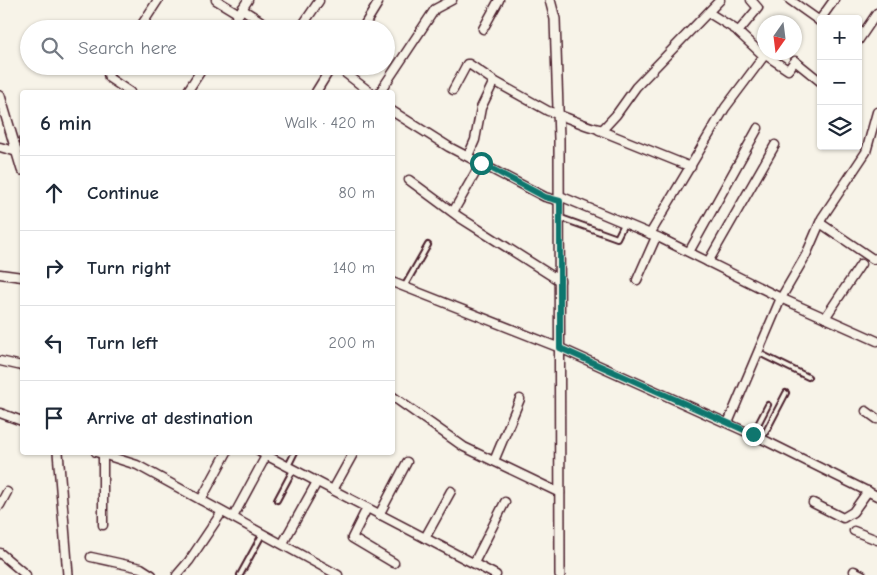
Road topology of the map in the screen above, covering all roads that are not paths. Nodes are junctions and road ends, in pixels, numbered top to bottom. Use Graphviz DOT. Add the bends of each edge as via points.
graph roads {
  1 [pos="158,0"];
  2 [pos="216,0"];
  3 [pos="248,0"];
  4 [pos="435,0"];
  5 [pos="452,0"];
  6 [pos="499,0"];
  7 [pos="550,0"];
  8 [pos="720,0"];
  9 [pos="751,0"];
  10 [pos="790,0"];
  11 [pos="834,0"];
  12 [pos="319,2"];
  13 [pos="378,3"];
  14 [pos="444,5"];
  15 [pos="240,12"];
  16 [pos="710,13"];
  17 [pos="877,13"];
  18 [pos="824,15"];
  19 [pos="144,20"];
  20 [pos="235,20"];
  21 [pos="256,20"];
  22 [pos="306,20"];
  23 [pos="368,20"];
  24 [pos="817,20"];
  25 [pos="483,30"];
  26 [pos="738,31"];
  27 [pos="862,35"];
  28 [pos="757,48"];
  29 [pos="760,60"];
  30 [pos="774,60"];
  31 [pos="395,69"];
  32 [pos="108,75"];
  33 [pos="198,75"];
  34 [pos="326,75"];
  35 [pos="348,75"];
  36 [pos="391,75"];
  37 [pos="817,79"];
  38 [pos="494,81"];
  39 [pos="127,90"];
  40 [pos="188,90"];
  41 [pos="317,90"];
  42 [pos="367,90"];
  43 [pos="381,90"];
  44 [pos="453,90"];
  45 [pos="0,96"];
  46 [pos="558,112"];
  47 [pos="877,112"];
  48 [pos="395,114"];
  49 [pos="758,128"];
  50 [pos="599,130"];
  51 [pos="874,142"];
  52 [pos="776,145"];
  53 [pos="0,147"];
  54 [pos="18,147"];
  55 [pos="468,156"];
  56 [pos="481,163"];
  57 [pos="691,167"];
  58 [pos="410,180"];
  59 [pos="560,198"];
  60 [pos="453,212"];
  61 [pos="560,218"];
  62 [pos="625,222"];
  63 [pos="820,223"];
  64 [pos="653,236"];
  65 [pos="428,245"];
  66 [pos="689,252"];
  67 [pos="877,258"];
  68 [pos="708,262"];
  69 [pos="861,264"];
  70 [pos="0,274"];
  71 [pos="20,277"];
  72 [pos="637,280"];
  73 [pos="560,281"];
  74 [pos="395,283"];
  75 [pos="404,287"];
  76 [pos="781,298"];
  77 [pos="825,318"];
  78 [pos="877,341"];
  79 [pos="560,348"];
  80 [pos="758,353"];
  81 [pos="0,361"];
  82 [pos="20,366"];
  83 [pos="808,377"];
  84 [pos="786,393"];
  85 [pos="395,398"];
  86 [pos="520,399"];
  87 [pos="768,405"];
  88 [pos="866,411"];
  89 [pos="0,413"];
  90 [pos="20,420"];
  91 [pos="877,420"];
  92 [pos="728,423"];
  93 [pos="753,434"];
  94 [pos="762,439"];
  95 [pos="58,455"];
  96 [pos="101,455"];
  97 [pos="107,455"];
  98 [pos="225,455"];
  99 [pos="263,455"];
  100 [pos="265,455"];
  101 [pos="294,455"];
  102 [pos="352,455"];
  103 [pos="494,461"];
  104 [pos="407,462"];
  105 [pos="290,468"];
  106 [pos="317,482"];
  107 [pos="333,490"];
  108 [pos="451,491"];
  109 [pos="868,491"];
  110 [pos="7,492"];
  111 [pos="560,493"];
  112 [pos="877,496"];
  113 [pos="202,500"];
  114 [pos="277,500"];
  115 [pos="505,502"];
  116 [pos="813,503"];
  117 [pos="0,504"];
  118 [pos="367,508"];
  119 [pos="222,512"];
  120 [pos="380,515"];
  121 [pos="233,517"];
  122 [pos="103,525"];
  123 [pos="854,531"];
  124 [pos="264,533"];
  125 [pos="425,538"];
  126 [pos="877,540"];
  127 [pos="283,543"];
  128 [pos="0,553"];
  129 [pos="91,557"];
  130 [pos="394,563"];
  131 [pos="474,564"];
  132 [pos="854,571"];
  133 [pos="26,575"];
  134 [pos="68,575"];
  135 [pos="152,575"];
  136 [pos="177,575"];
  137 [pos="240,575"];
  138 [pos="338,575"];
  139 [pos="496,575"];
  140 [pos="560,575"];
  141 [pos="862,575"];
  1 -- 19 [label="street"];
  2 -- 15 [label="street"];
  3 -- 15 [label="street"];
  4 -- 14 [label="street"];
  5 -- 14 [label="street"];
  6 -- 25 [label="street"];
  7 -- 46 [label="street" via="555,18"];
  8 -- 16 [label="street"];
  9 -- 26 [label="street" via="758,8"];
  10 -- 24 [label="street"];
  11 -- 18 [label="street"];
  12 -- 22 [label="street"];
  13 -- 23 [label="street"];
  14 -- 31 [label="street" via="435,9"];
  15 -- 20 [label="street"];
  15 -- 21 [label="street"];
  16 -- 26 [label="street"];
  16 -- 50 [label="street" via="636,87 608,124"];
  17 -- 27 [label="street"];
  26 -- 28 [label="street"];
  29 -- 57 [label="street" via="725,108"];
  30 -- 37 [label="street" via="788,70 795,61"];
  32 -- 39 [label="street"];
  33 -- 40 [label="street"];
  34 -- 41 [label="street"];
  35 -- 42 [label="street"];
  36 -- 43 [label="street"];
  38 -- 44 [label="street" via="468,64"];
  38 -- 46 [label="street" via="548,111"];
  38 -- 55 [label="street"];
  45 -- 54 [label="street"];
  46 -- 50 [label="street"];
  46 -- 59 [label="street"];
  47 -- 51 [label="street"];
  48 -- 55 [label="street"];
  49 -- 66 [label="street"];
  50 -- 57 [label="street"];
  51 -- 63 [label="street"];
  52 -- 68 [label="street"];
  53 -- 54 [label="street"];
  55 -- 56 [label="street"];
  56 -- 59 [label="street" via="545,197"];
  56 -- 60 [label="street"];
  57 -- 64 [label="street"];
  58 -- 60 [label="street"];
  59 -- 61 [label="street"];
  59 -- 62 [label="street"];
  60 -- 73 [label="street"];
  61 -- 62 [label="lane" via="617,238"];
  61 -- 73 [label="street"];
  62 -- 64 [label="street"];
  63 -- 67 [label="street" via="873,259"];
  63 -- 76 [label="street"];
  64 -- 66 [label="street"];
  64 -- 72 [label="street"];
  65 -- 75 [label="lane"];
  66 -- 68 [label="street"];
  68 -- 76 [label="street"];
  69 -- 77 [label="street"];
  70 -- 71 [label="street"];
  73 -- 79 [label="street"];
  74 -- 75 [label="street"];
  75 -- 79 [label="street"];
  76 -- 77 [label="street"];
  76 -- 80 [label="street"];
  77 -- 78 [label="street"];
  79 -- 92 [label="street"];
  79 -- 111 [label="street"];
  80 -- 83 [label="lane"];
  80 -- 92 [label="street"];
  81 -- 82 [label="street"];
  84 -- 94 [label="lane"];
  85 -- 103 [label="street" via="464,447"];
  86 -- 103 [label="street"];
  87 -- 93 [label="lane"];
  88 -- 91 [label="street"];
  89 -- 90 [label="street"];
  92 -- 93 [label="street"];
  93 -- 94 [label="street"];
  94 -- 109 [label="street"];
  95 -- 134 [label="street"];
  96 -- 122 [label="street"];
  97 -- 113 [label="street" via="137,465"];
  98 -- 113 [label="street"];
  99 -- 121 [label="street"];
  100 -- 105 [label="street"];
  101 -- 105 [label="lane"];
  102 -- 107 [label="street"];
  103 -- 111 [label="street"];
  104 -- 120 [label="street"];
  105 -- 106 [label="street"];
  105 -- 114 [label="lane"];
  106 -- 107 [label="street"];
  106 -- 127 [label="street"];
  107 -- 118 [label="street"];
  108 -- 125 [label="street"];
  109 -- 112 [label="street"];
  109 -- 116 [label="street" via="853,512 843,518"];
  110 -- 117 [label="street"];
  111 -- 140 [label="street"];
  113 -- 119 [label="street"];
  115 -- 131 [label="street"];
  118 -- 120 [label="street"];
  118 -- 130 [label="street" via="352,538"];
  119 -- 121 [label="street"];
  119 -- 136 [label="street"];
  120 -- 125 [label="street"];
  121 -- 124 [label="street"];
  123 -- 126 [label="street"];
  124 -- 127 [label="street"];
  124 -- 137 [label="lane"];
  125 -- 131 [label="street"];
  127 -- 138 [label="street"];
  128 -- 133 [label="street"];
  129 -- 135 [label="street" via="141,568"];
  131 -- 139 [label="street"];
  132 -- 141 [label="street"];
}
